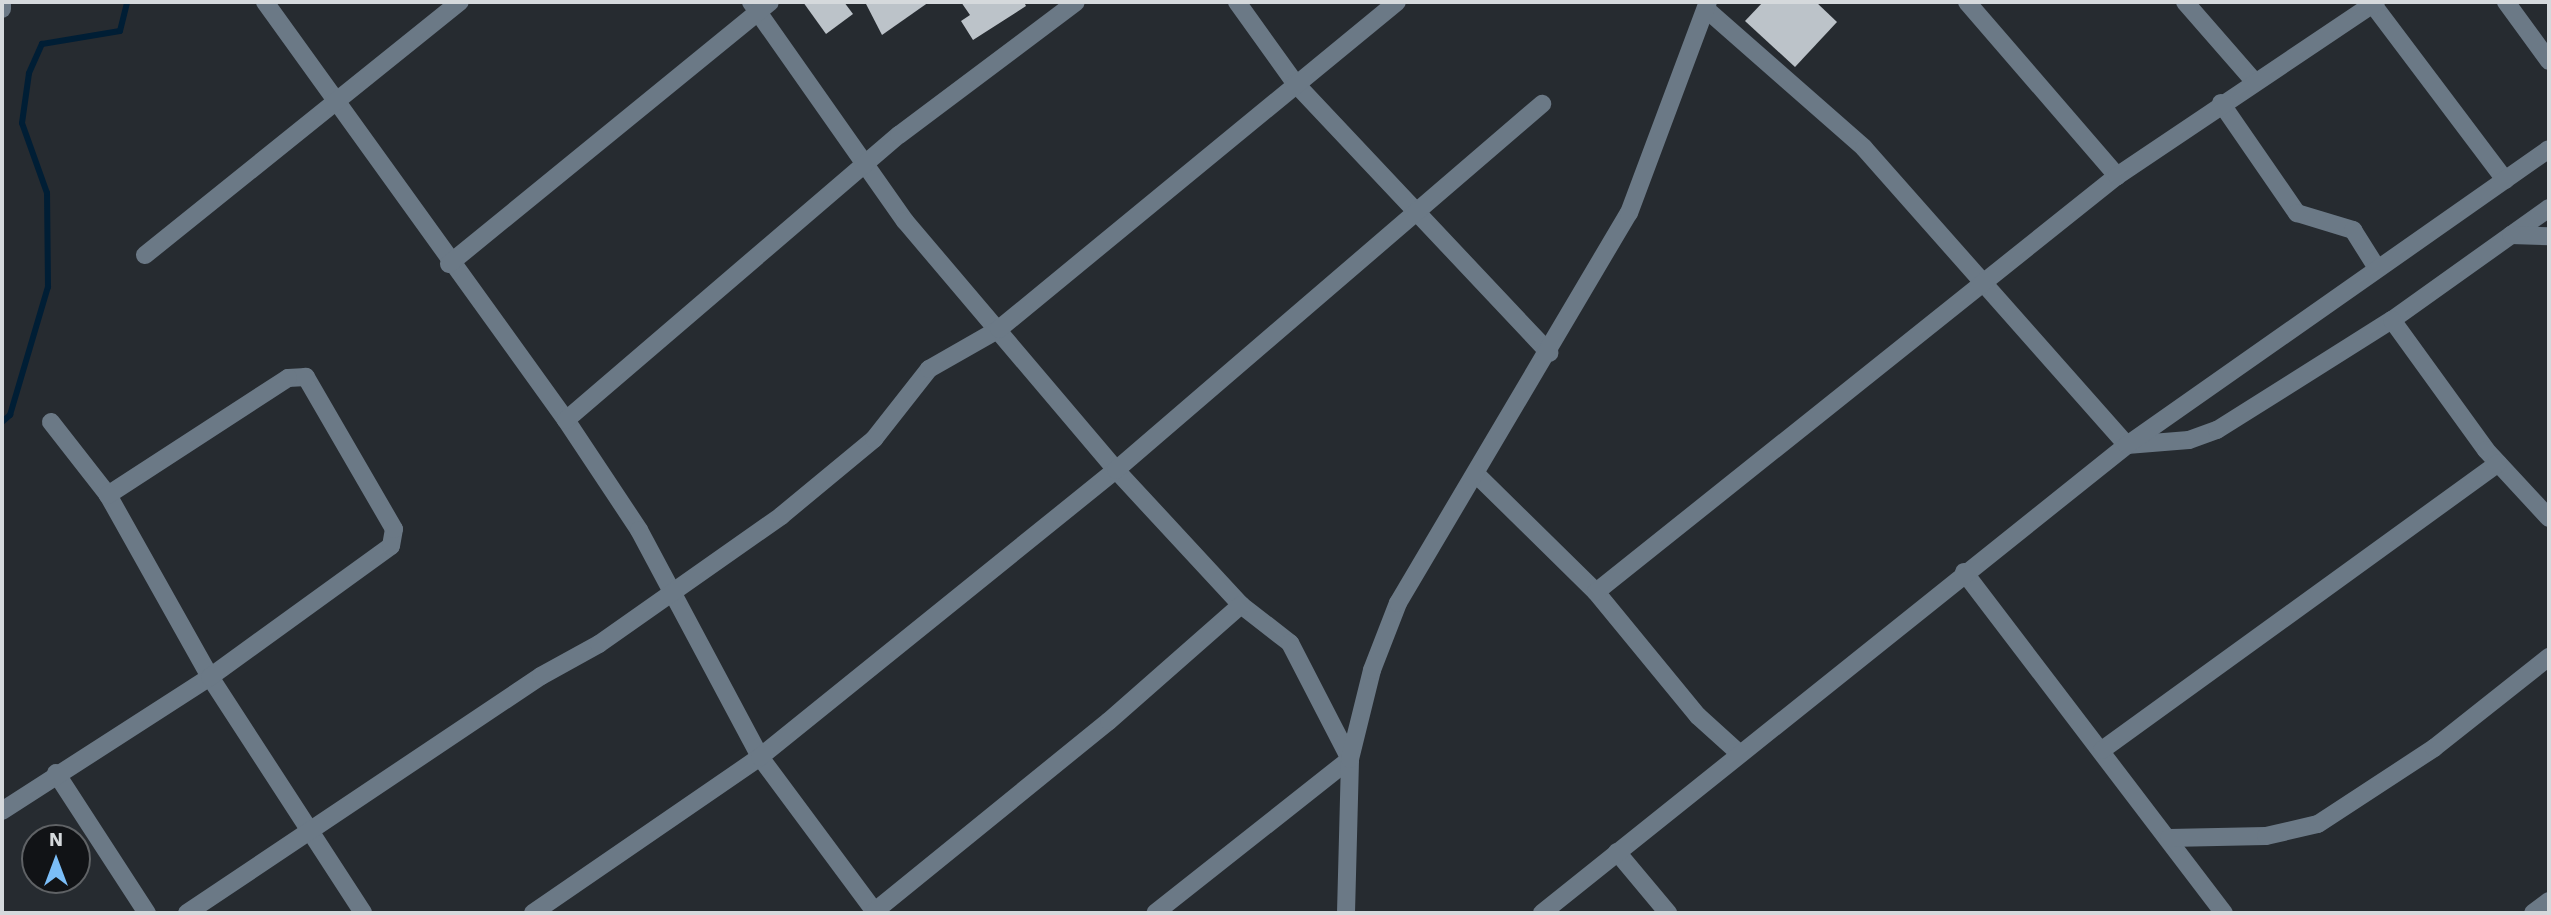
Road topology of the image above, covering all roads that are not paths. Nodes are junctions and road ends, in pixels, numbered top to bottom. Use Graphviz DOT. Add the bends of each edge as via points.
graph roads {
  1 [pos="2,2"];
  2 [pos="265,2"];
  3 [pos="460,2"];
  4 [pos="1076,2"];
  5 [pos="1237,2"];
  6 [pos="1396,2"];
  7 [pos="1967,2"];
  8 [pos="2185,2"];
  9 [pos="2506,2"];
  10 [pos="2373,3"];
  11 [pos="760,5"];
  12 [pos="1707,5"];
  13 [pos="2,9"];
  14 [pos="2549,61"];
  15 [pos="2253,80"];
  16 [pos="1295,83"];
  17 [pos="337,100"];
  18 [pos="2221,103"];
  19 [pos="1542,104"];
  20 [pos="2549,149"];
  21 [pos="864,165"];
  22 [pos="2117,176"];
  23 [pos="2505,180"];
  24 [pos="2549,208"];
  25 [pos="1414,209"];
  26 [pos="2511,235"];
  27 [pos="2549,236"];
  28 [pos="145,255"];
  29 [pos="449,264"];
  30 [pos="2375,265"];
  31 [pos="1984,284"];
  32 [pos="2392,320"];
  33 [pos="999,329"];
  34 [pos="1549,353"];
  35 [pos="566,420"];
  36 [pos="51,422"];
  37 [pos="2127,444"];
  38 [pos="2498,463"];
  39 [pos="1116,470"];
  40 [pos="1476,474"];
  41 [pos="108,495"];
  42 [pos="2549,518"];
  43 [pos="1964,572"];
  44 [pos="671,592"];
  45 [pos="1596,592"];
  46 [pos="1241,605"];
  47 [pos="2549,657"];
  48 [pos="210,677"];
  49 [pos="2102,750"];
  50 [pos="1739,753"];
  51 [pos="760,757"];
  52 [pos="1350,759"];
  53 [pos="56,773"];
  54 [pos="2,811"];
  55 [pos="307,830"];
  56 [pos="2169,838"];
  57 [pos="1617,852"];
  58 [pos="2549,901"];
  59 [pos="876,912"];
  60 [pos="2221,912"];
  61 [pos="147,913"];
  62 [pos="187,913"];
  63 [pos="363,913"];
  64 [pos="533,913"];
  65 [pos="1155,913"];
  66 [pos="1346,913"];
  67 [pos="1542,913"];
  68 [pos="1668,913"];
  69 [pos="2533,913"];
  1 -- 13 [label="street"];
  2 -- 17 [label="street"];
  3 -- 17 [label="street"];
  4 -- 21 [label="street"];
  5 -- 16 [label="street"];
  6 -- 16 [label="street"];
  7 -- 22 [label="street"];
  8 -- 15 [label="street"];
  9 -- 14 [label="street"];
  10 -- 15 [label="street"];
  10 -- 23 [label="street"];
  11 -- 21 [label="street"];
  11 -- 29 [label="street"];
  12 -- 31 [label="street" via="1864,148"];
  12 -- 34 [label="street" via="1644,182"];
  15 -- 18 [label="street"];
  16 -- 25 [label="street"];
  16 -- 33 [label="street"];
  17 -- 28 [label="street"];
  17 -- 29 [label="street"];
  18 -- 22 [label="street"];
  18 -- 30 [label="street" via="2297,213 2353,230"];
  19 -- 25 [label="street"];
  20 -- 23 [label="street"];
  21 -- 33 [label="street"];
  21 -- 35 [label="street"];
  22 -- 31 [label="street"];
  23 -- 30 [label="street"];
  24 -- 26 [label="street"];
  25 -- 34 [label="street"];
  25 -- 39 [label="street"];
  26 -- 27 [label="street"];
  26 -- 32 [label="street"];
  29 -- 35 [label="street"];
  30 -- 37 [label="street"];
  31 -- 37 [label="street"];
  31 -- 45 [label="street"];
  32 -- 37 [label="street" via="2217,429 2189,440"];
  32 -- 38 [label="street"];
  33 -- 39 [label="street"];
  33 -- 44 [label="street" via="929,369 864,448"];
  34 -- 40 [label="street"];
  35 -- 44 [label="street" via="639,530"];
  36 -- 41 [label="street"];
  37 -- 43 [label="street"];
  38 -- 42 [label="street"];
  38 -- 49 [label="street"];
  39 -- 46 [label="street"];
  39 -- 51 [label="street"];
  40 -- 45 [label="street"];
  40 -- 52 [label="street" via="1398,603 1372,670"];
  41 -- 48 [label="street"];
  41 -- 48 [label="street" via="288,378 306,377 390,513 391,547"];
  43 -- 49 [label="street"];
  43 -- 50 [label="street"];
  44 -- 51 [label="street"];
  44 -- 55 [label="street"];
  45 -- 50 [label="street" via="1698,716"];
  46 -- 52 [label="street" via="1290,643"];
  46 -- 59 [label="street" via="1109,721"];
  47 -- 56 [label="street" via="2434,748 2318,824 2266,836"];
  48 -- 53 [label="street"];
  48 -- 55 [label="street"];
  49 -- 56 [label="street"];
  50 -- 57 [label="street"];
  51 -- 59 [label="street"];
  51 -- 64 [label="street"];
  52 -- 65 [label="street"];
  52 -- 66 [label="street"];
  53 -- 54 [label="street"];
  53 -- 61 [label="street"];
  55 -- 62 [label="street"];
  55 -- 63 [label="street"];
  56 -- 60 [label="street"];
  57 -- 67 [label="street"];
  57 -- 68 [label="street"];
  58 -- 69 [label="street"];
}
